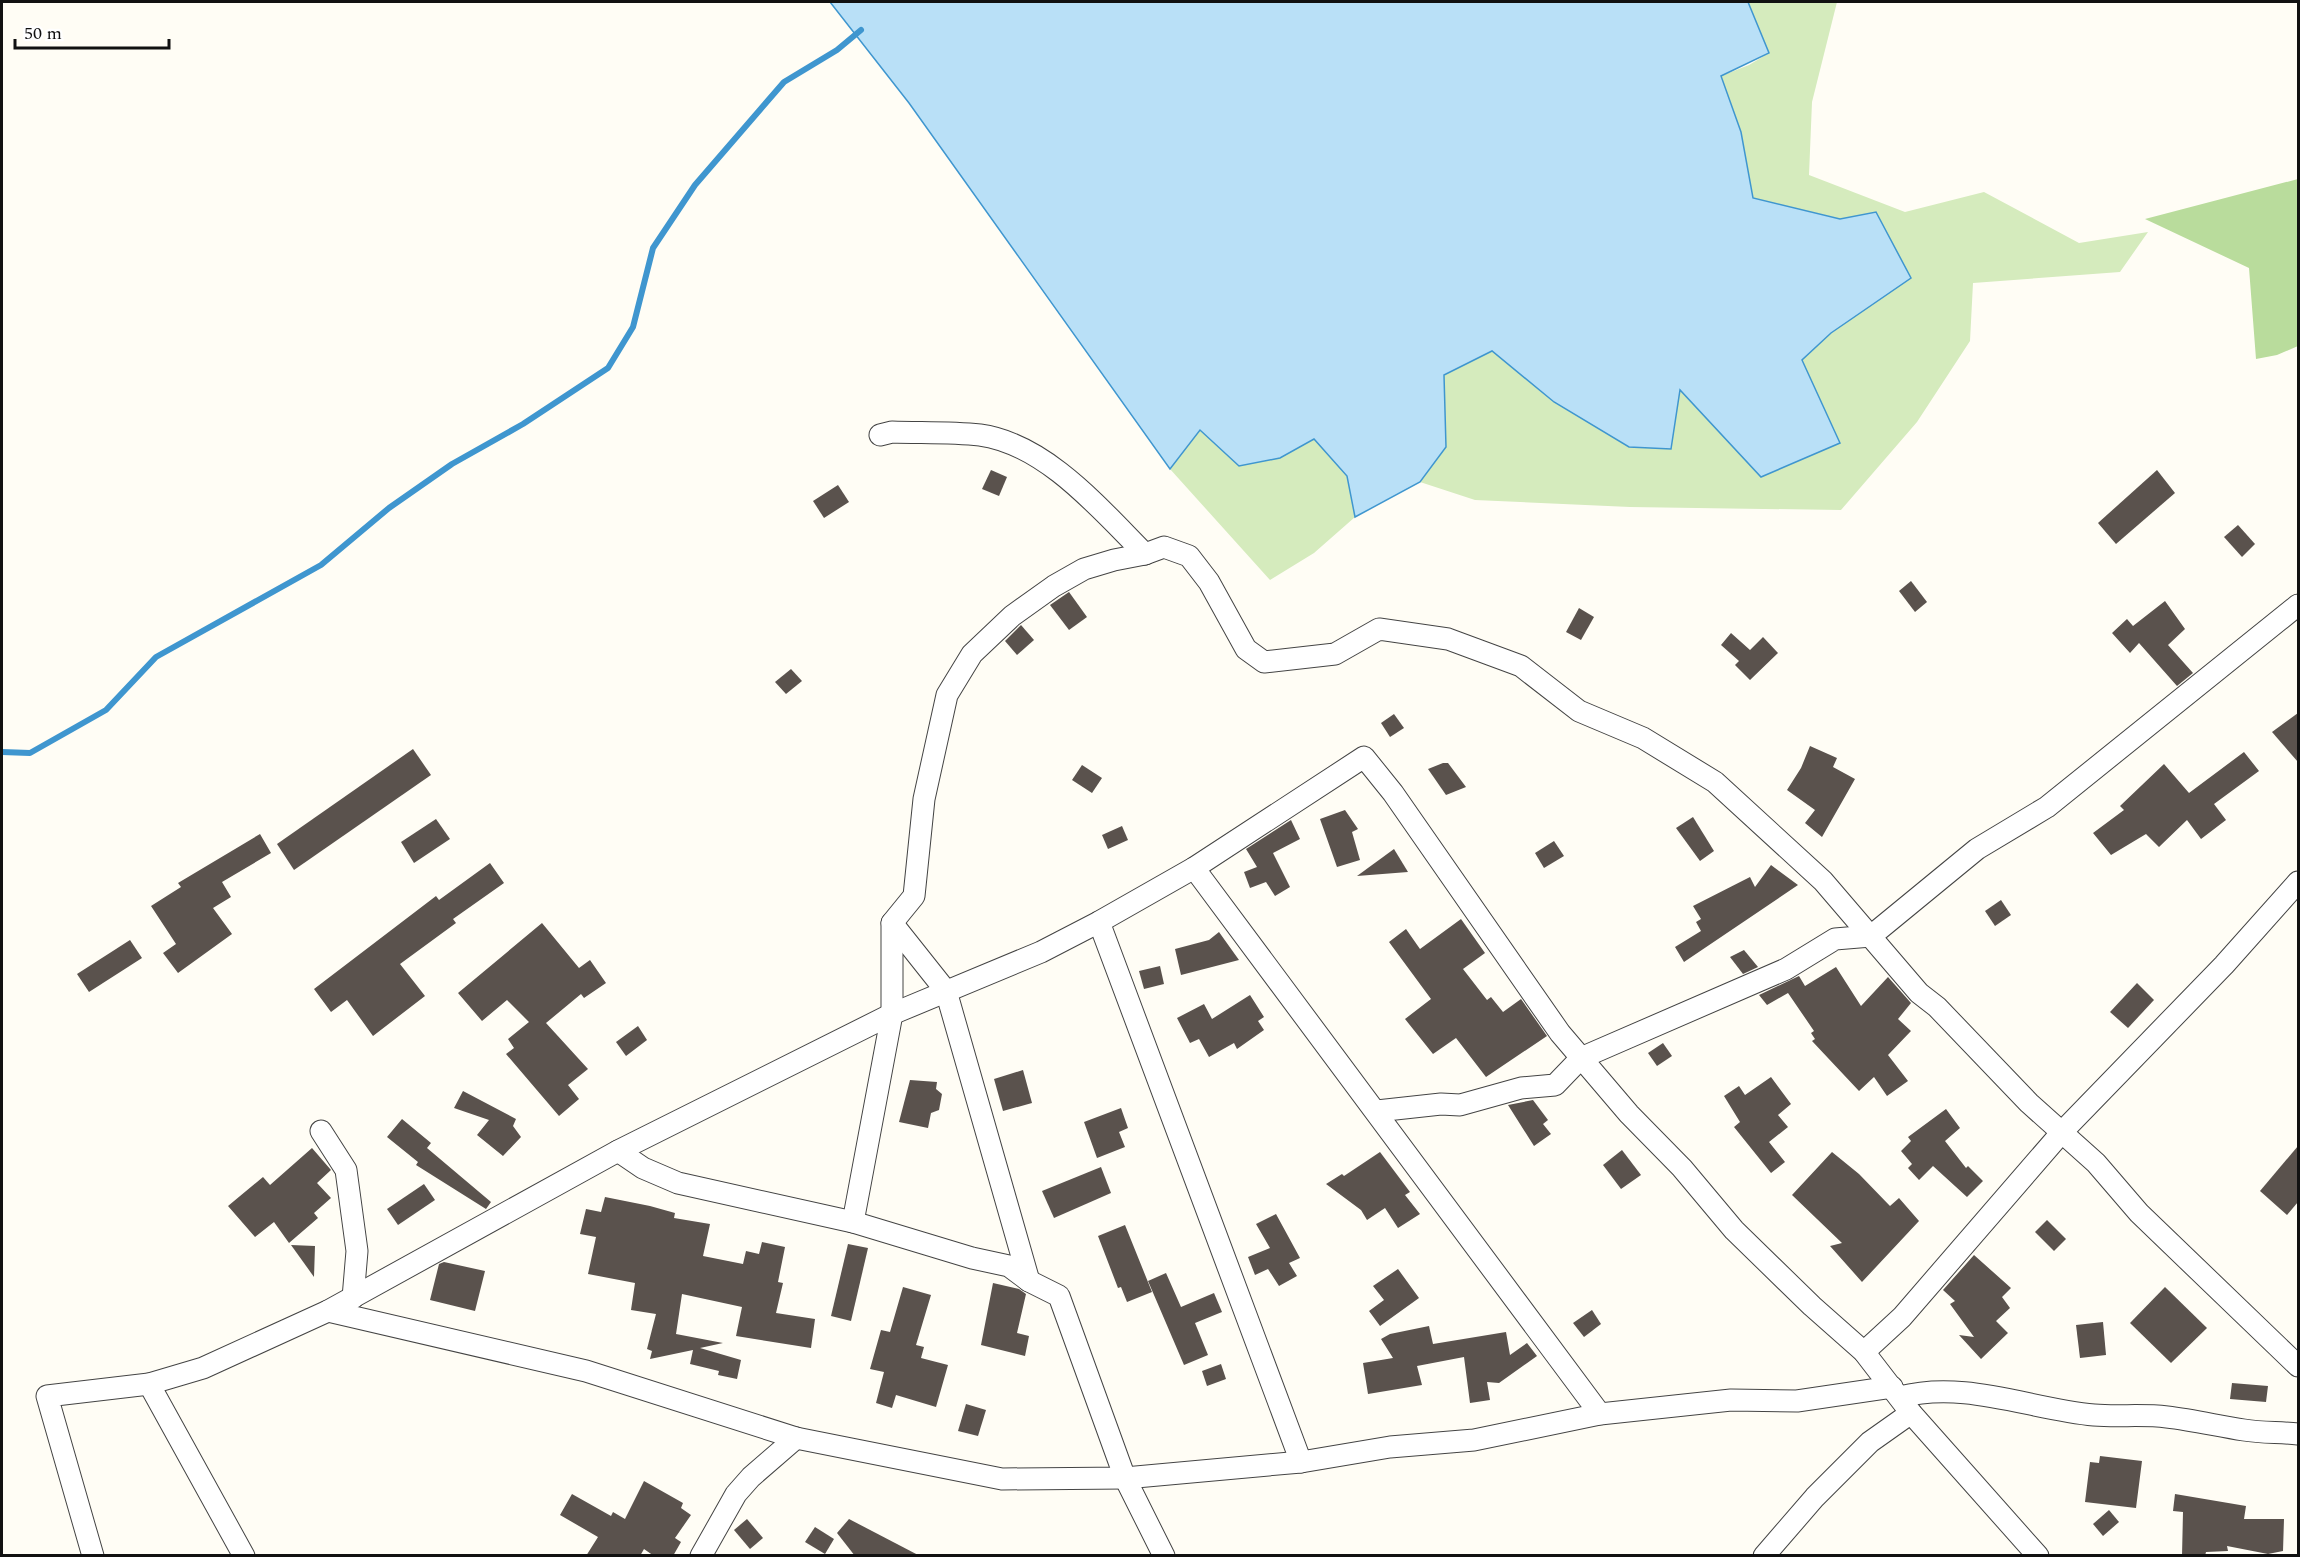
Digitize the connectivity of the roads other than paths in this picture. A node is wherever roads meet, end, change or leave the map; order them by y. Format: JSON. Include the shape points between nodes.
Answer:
{"nodes":[{"id":1,"x":880,"y":435,"type":"dead end"},
{"id":2,"x":1145,"y":554,"type":"junction"},
{"id":3,"x":2298,"y":605,"type":"edge"},
{"id":4,"x":1194,"y":868,"type":"junction"},
{"id":5,"x":2298,"y":882,"type":"edge"},
{"id":6,"x":892,"y":922,"type":"junction"},
{"id":7,"x":1099,"y":922,"type":"junction"},
{"id":8,"x":1871,"y":936,"type":"junction"},
{"id":9,"x":946,"y":991,"type":"junction"},
{"id":10,"x":892,"y":1014,"type":"junction"},
{"id":11,"x":1581,"y":1058,"type":"junction"},
{"id":12,"x":1377,"y":1111,"type":"junction"},
{"id":13,"x":321,"y":1131,"type":"dead end"},
{"id":14,"x":2062,"y":1132,"type":"junction"},
{"id":15,"x":618,"y":1151,"type":"junction"},
{"id":16,"x":853,"y":1222,"type":"junction"},
{"id":17,"x":1029,"y":1281,"type":"junction"},
{"id":18,"x":353,"y":1298,"type":"junction"},
{"id":19,"x":328,"y":1311,"type":"junction"},
{"id":20,"x":1864,"y":1352,"type":"junction"},
{"id":21,"x":2298,"y":1366,"type":"edge"},
{"id":22,"x":149,"y":1384,"type":"junction"},
{"id":23,"x":1901,"y":1399,"type":"junction"},
{"id":24,"x":1600,"y":1414,"type":"junction"},
{"id":25,"x":2298,"y":1434,"type":"edge"},
{"id":26,"x":796,"y":1438,"type":"junction"},
{"id":27,"x":1300,"y":1462,"type":"junction"},
{"id":28,"x":1125,"y":1478,"type":"junction"},
{"id":29,"x":93,"y":1556,"type":"edge"},
{"id":30,"x":244,"y":1556,"type":"edge"},
{"id":31,"x":700,"y":1556,"type":"edge"},
{"id":32,"x":1164,"y":1556,"type":"edge"},
{"id":33,"x":1764,"y":1556,"type":"edge"},
{"id":34,"x":2038,"y":1556,"type":"edge"}],
"edges":[{"from":1,"to":2,"type":"street","via":[[982,435],[1032,453],[1078,486]]},
{"from":2,"to":6,"type":"street","via":[[1084,569],[1054,586],[1012,616],[972,654],[947,695],[924,799],[914,896]]},
{"from":2,"to":8,"type":"street","via":[[1164,547],[1189,556],[1209,582],[1246,650],[1264,662],[1335,654],[1379,629],[1448,639],[1521,666],[1580,711],[1643,738],[1714,782],[1823,881]]},
{"from":3,"to":8,"type":"street","via":[[2047,807],[1977,849]]},
{"from":4,"to":7,"type":"street"},
{"from":4,"to":11,"type":"street","via":[[1364,757]]},
{"from":4,"to":12,"type":"street"},
{"from":5,"to":14,"type":"street"},
{"from":6,"to":9,"type":"street"},
{"from":6,"to":10,"type":"street"},
{"from":7,"to":9,"type":"street","via":[[1041,952]]},
{"from":7,"to":27,"type":"street"},
{"from":8,"to":11,"type":"street","via":[[1834,939],[1786,969]]},
{"from":8,"to":14,"type":"street","via":[[1919,993]]},
{"from":9,"to":10,"type":"street"},
{"from":9,"to":17,"type":"street"},
{"from":10,"to":15,"type":"street"},
{"from":10,"to":16,"type":"street"},
{"from":11,"to":12,"type":"street","via":[[1555,1084],[1521,1088],[1460,1105]]},
{"from":11,"to":20,"type":"street","via":[[1750,1246]]},
{"from":12,"to":24,"type":"street"},
{"from":13,"to":18,"type":"street","via":[[346,1170],[357,1251]]},
{"from":14,"to":20,"type":"street","via":[[1902,1317]]},
{"from":14,"to":21,"type":"street","via":[[2096,1163],[2139,1213]]},
{"from":15,"to":16,"type":"street","via":[[678,1183]]},
{"from":15,"to":18,"type":"street"},
{"from":16,"to":17,"type":"street","via":[[1009,1266]]},
{"from":17,"to":28,"type":"street","via":[[1059,1296]]},
{"from":18,"to":19,"type":"street"},
{"from":19,"to":22,"type":"street","via":[[203,1368]]},
{"from":19,"to":26,"type":"street","via":[[586,1371]]},
{"from":20,"to":23,"type":"street"},
{"from":22,"to":29,"type":"street","via":[[47,1396]]},
{"from":22,"to":30,"type":"street"},
{"from":23,"to":24,"type":"street","via":[[1731,1400]]},
{"from":23,"to":25,"type":"street","via":[[1920,1391],[1957,1391],[2095,1415],[2166,1416],[2246,1431]]},
{"from":23,"to":33,"type":"street","via":[[1870,1442]]},
{"from":23,"to":34,"type":"street"},
{"from":24,"to":27,"type":"street","via":[[1474,1440],[1390,1447]]},
{"from":26,"to":28,"type":"street","via":[[1002,1479]]},
{"from":26,"to":31,"type":"street","via":[[736,1494]]},
{"from":27,"to":28,"type":"street"},
{"from":28,"to":32,"type":"street"}]}
